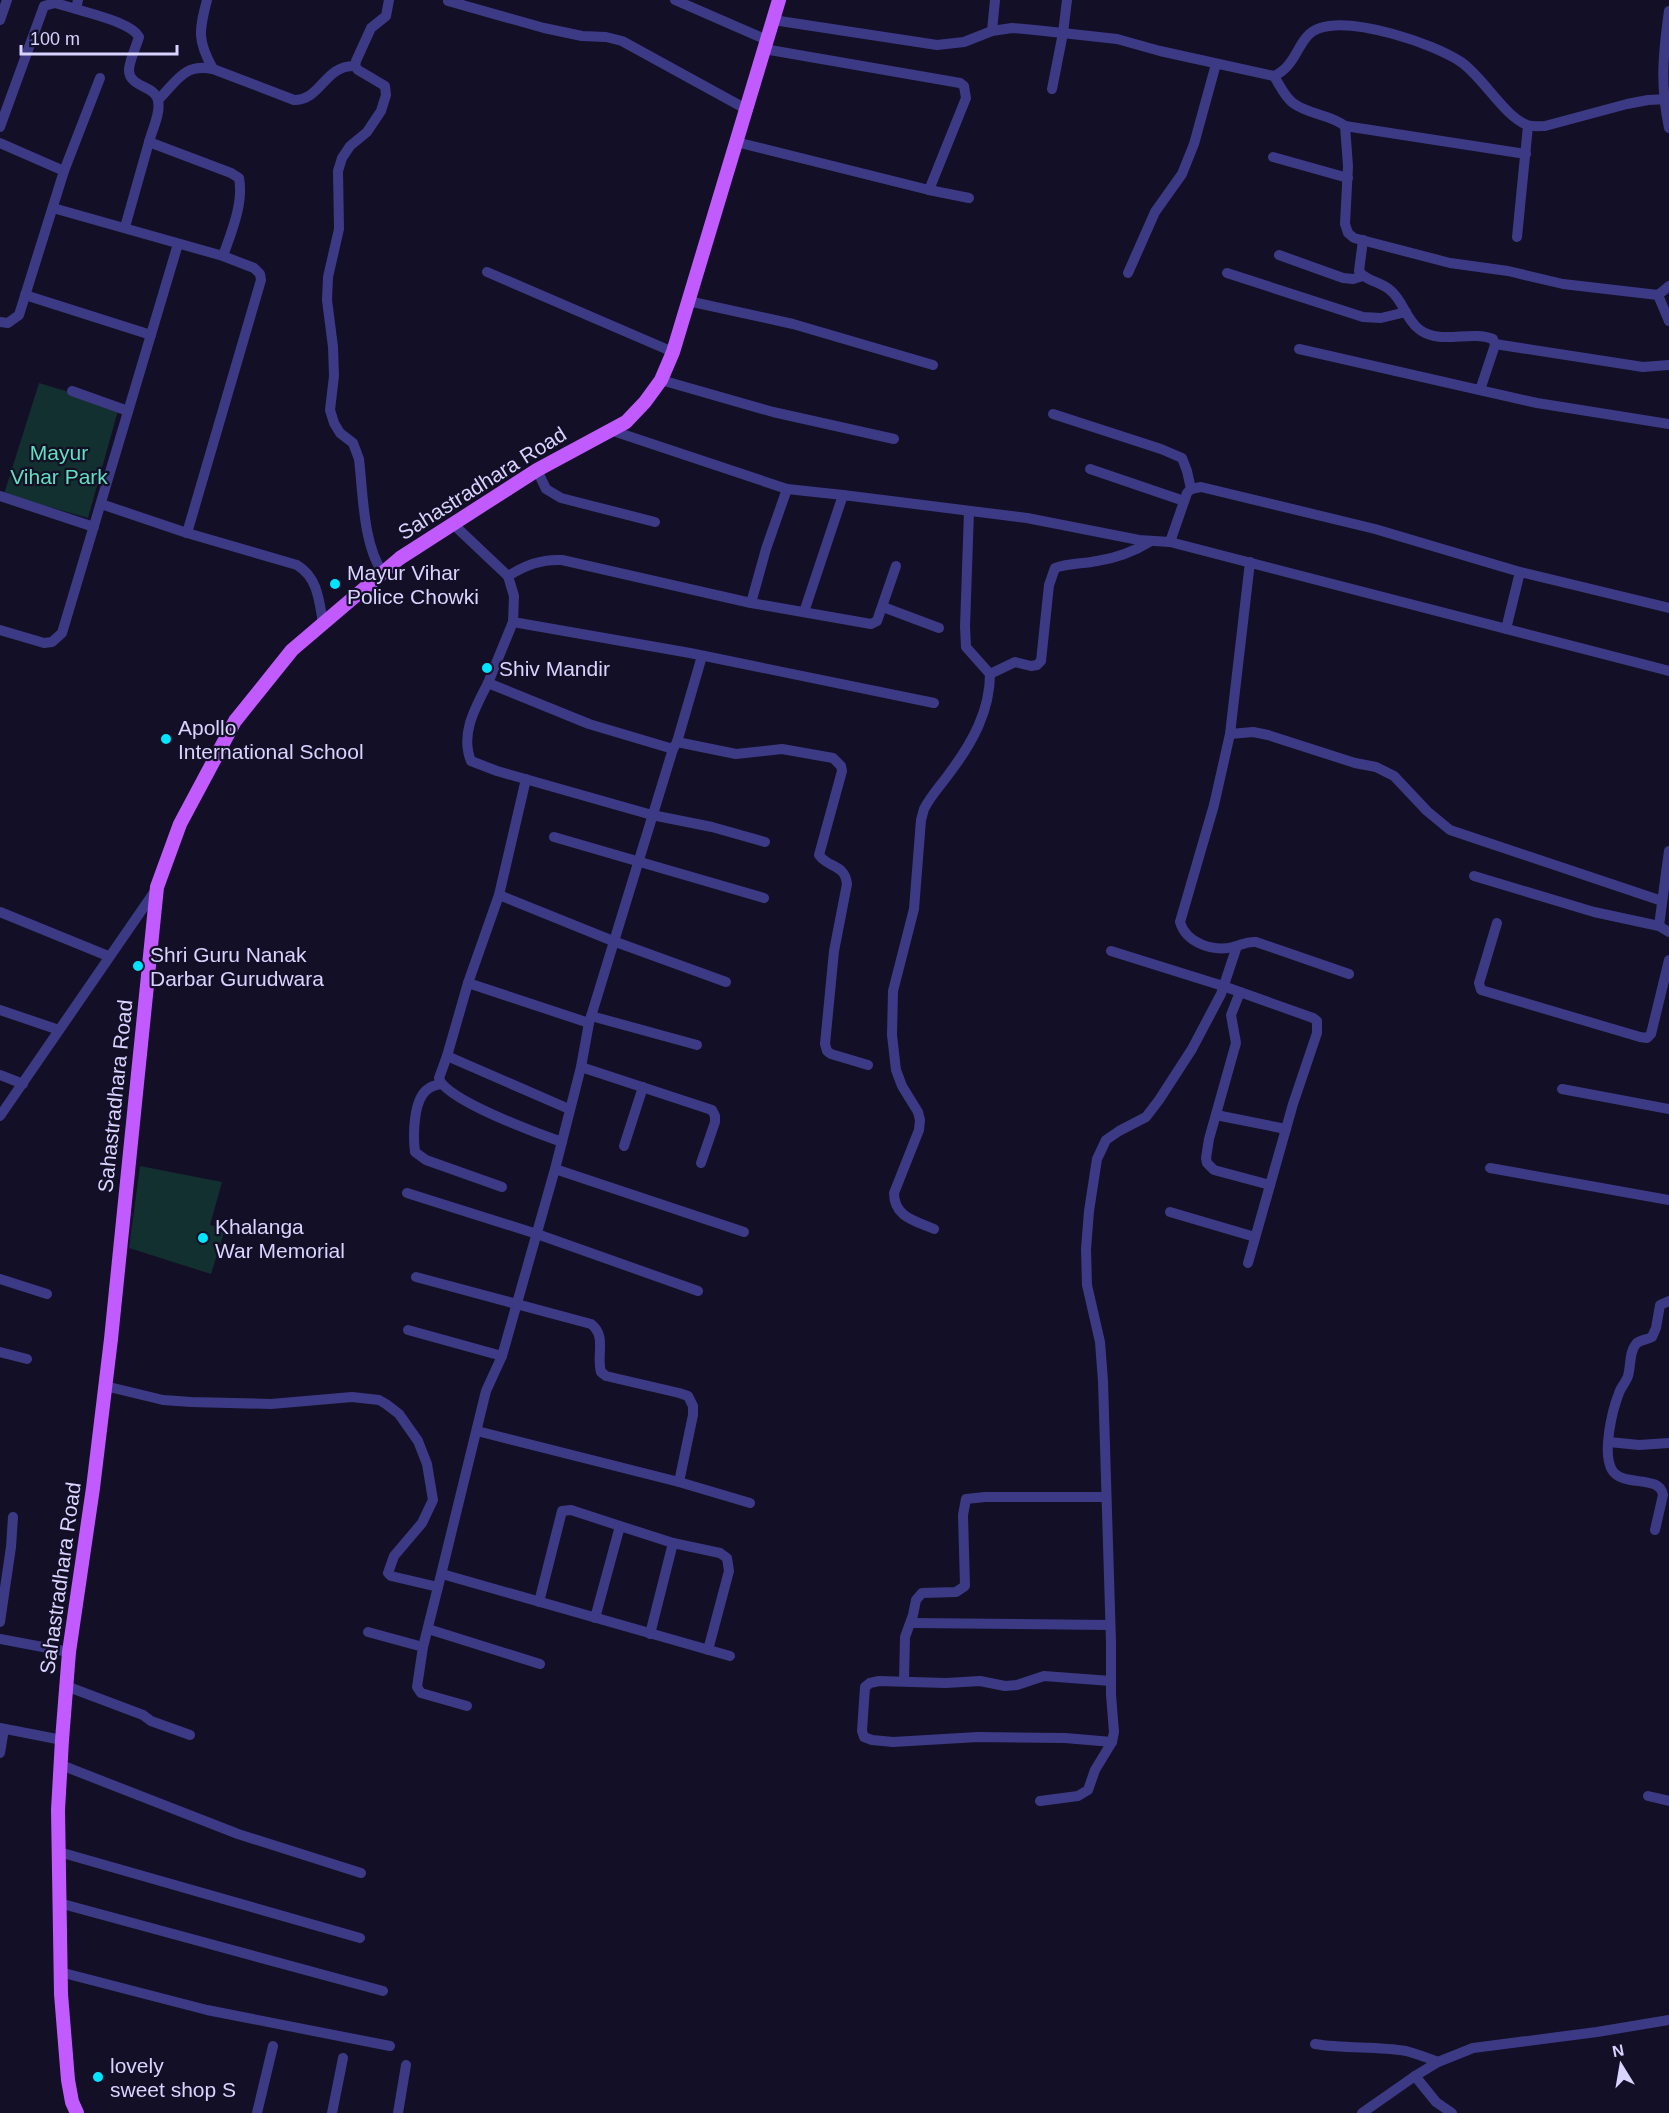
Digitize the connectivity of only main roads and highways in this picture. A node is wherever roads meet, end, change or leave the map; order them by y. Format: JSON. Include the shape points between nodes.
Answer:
{"nodes":[{"id":1,"x":779,"y":0,"type":"edge"},
{"id":2,"x":77,"y":2113,"type":"edge"}],
"edges":[{"from":1,"to":2,"type":"main road","name":"Sahastradhara Road","via":[[673,352],[661,380],[626,422],[537,470],[400,558],[292,650],[236,721],[180,824],[157,887],[105,1386],[69,1652],[62,1740],[58,1810],[60,1972],[68,2080]]}]}
